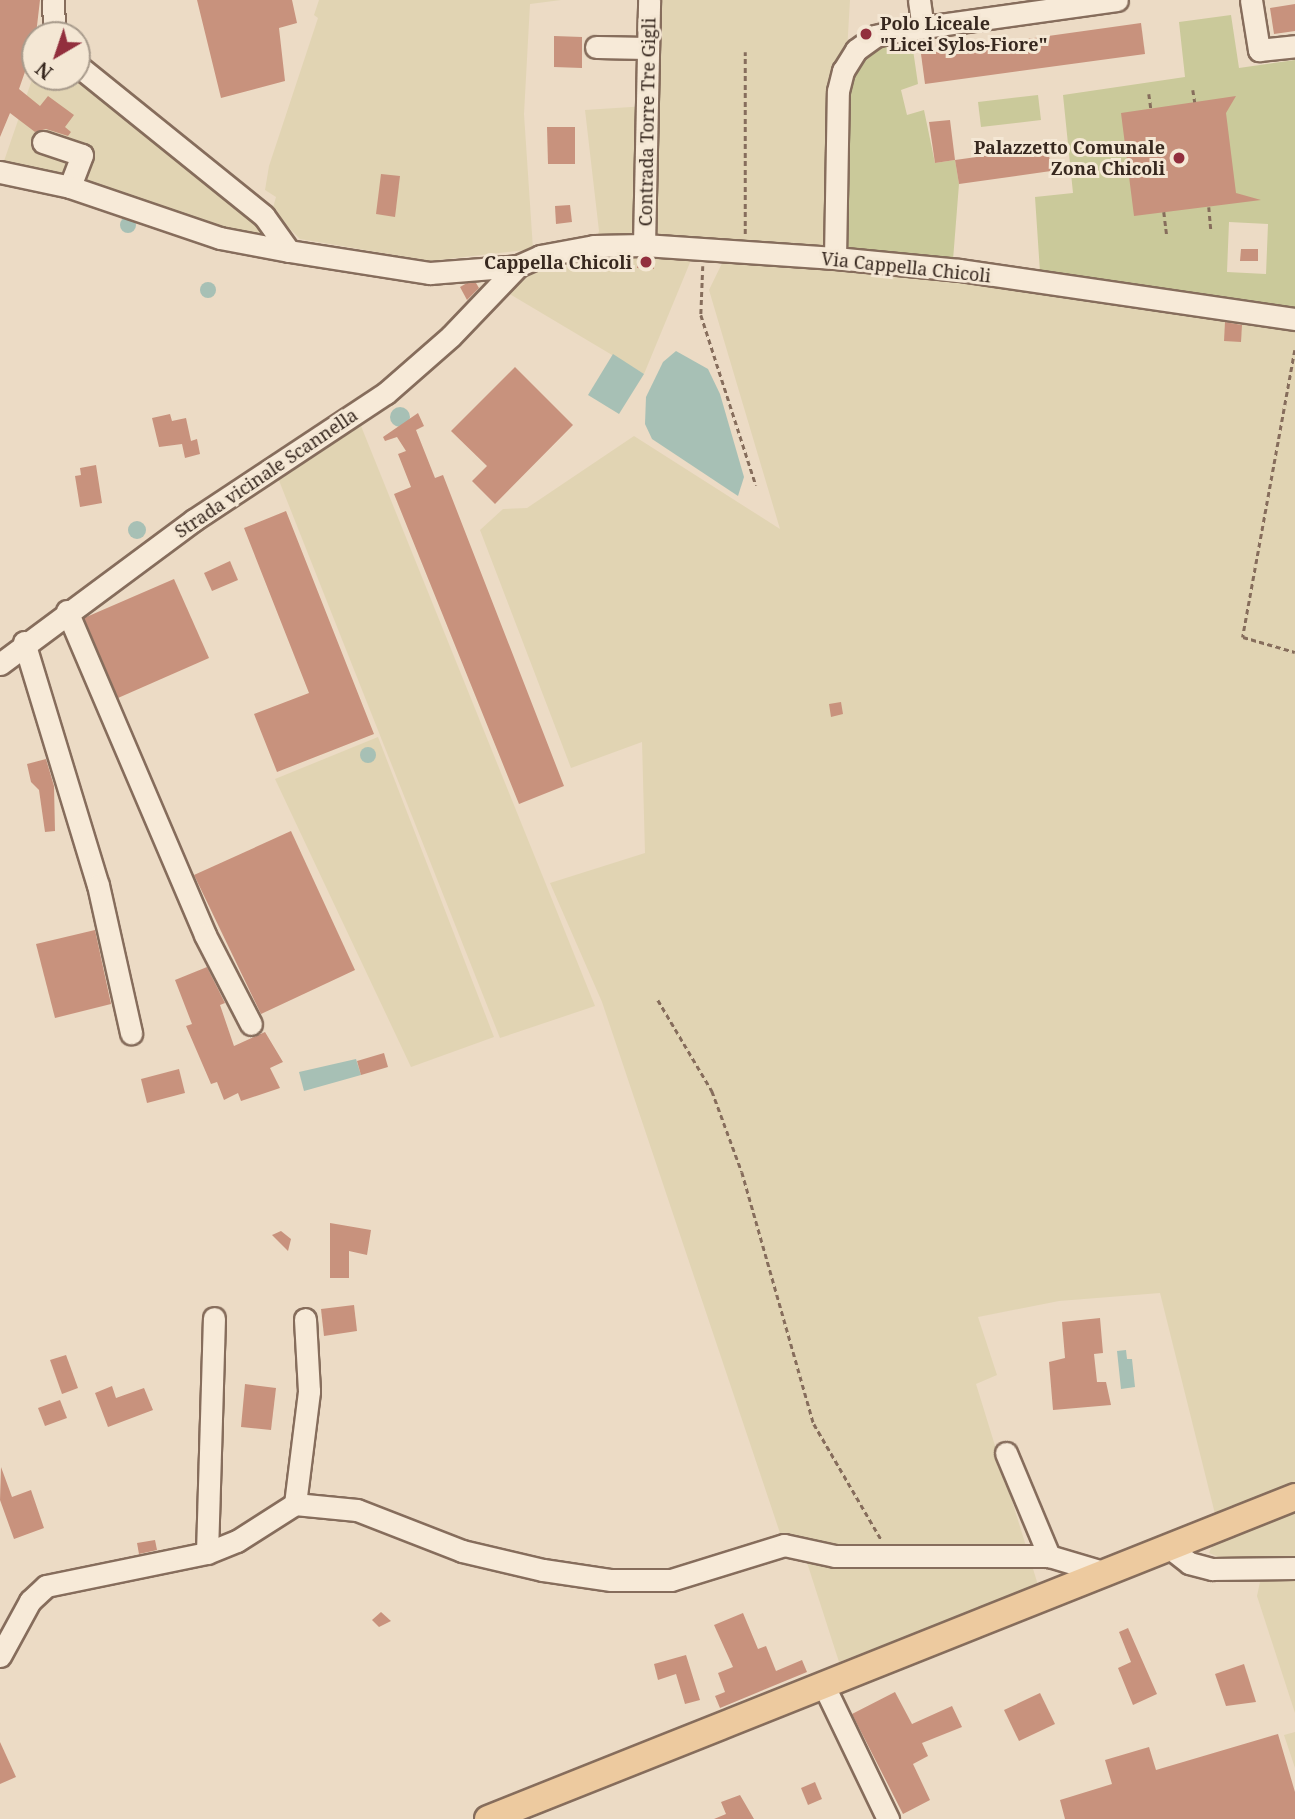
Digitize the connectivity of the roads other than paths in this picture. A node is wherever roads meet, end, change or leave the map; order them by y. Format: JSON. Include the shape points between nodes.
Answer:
{"nodes":[{"id":1,"x":53,"y":0,"type":"edge"},
{"id":2,"x":649,"y":0,"type":"edge"},
{"id":3,"x":919,"y":0,"type":"edge"},
{"id":4,"x":1117,"y":0,"type":"edge"},
{"id":5,"x":1251,"y":0,"type":"edge"},
{"id":6,"x":54,"y":21,"type":"edge"},
{"id":7,"x":923,"y":27,"type":"junction"},
{"id":8,"x":1295,"y":46,"type":"edge"},
{"id":9,"x":596,"y":47,"type":"dead end"},
{"id":10,"x":648,"y":48,"type":"junction"},
{"id":11,"x":91,"y":76,"type":"edge"},
{"id":12,"x":43,"y":142,"type":"dead end"},
{"id":13,"x":0,"y":172,"type":"edge"},
{"id":14,"x":70,"y":187,"type":"junction"},
{"id":15,"x":645,"y":244,"type":"junction"},
{"id":16,"x":289,"y":251,"type":"junction"},
{"id":17,"x":835,"y":258,"type":"junction"},
{"id":18,"x":518,"y":267,"type":"junction"},
{"id":19,"x":1295,"y":320,"type":"edge"},
{"id":20,"x":67,"y":611,"type":"junction"},
{"id":21,"x":24,"y":642,"type":"junction"},
{"id":22,"x":0,"y":664,"type":"edge"},
{"id":23,"x":251,"y":1024,"type":"dead end"},
{"id":24,"x":131,"y":1033,"type":"dead end"},
{"id":25,"x":214,"y":1318,"type":"dead end"},
{"id":26,"x":305,"y":1319,"type":"dead end"},
{"id":27,"x":1006,"y":1453,"type":"dead end"},
{"id":28,"x":1295,"y":1497,"type":"edge"},
{"id":29,"x":295,"y":1504,"type":"junction"},
{"id":30,"x":1195,"y":1538,"type":"junction"},
{"id":31,"x":1170,"y":1548,"type":"junction"},
{"id":32,"x":207,"y":1553,"type":"junction"},
{"id":33,"x":1049,"y":1556,"type":"junction"},
{"id":34,"x":1295,"y":1568,"type":"edge"},
{"id":35,"x":1221,"y":1571,"type":"junction"},
{"id":36,"x":1106,"y":1573,"type":"junction"},
{"id":37,"x":0,"y":1656,"type":"edge"},
{"id":38,"x":824,"y":1686,"type":"junction"},
{"id":39,"x":488,"y":1819,"type":"edge"},
{"id":40,"x":888,"y":1819,"type":"edge"}],
"edges":[{"from":1,"to":6,"type":"street"},
{"from":2,"to":10,"type":"street","name":"Contrada Torre Tre Gigli"},
{"from":3,"to":7,"type":"street"},
{"from":4,"to":7,"type":"street"},
{"from":5,"to":8,"type":"street","via":[[1259,51]]},
{"from":7,"to":17,"type":"street","via":[[875,36],[856,50],[843,71],[838,91]]},
{"from":9,"to":10,"type":"street"},
{"from":10,"to":15,"type":"street","name":"Contrada Torre Tre Gigli"},
{"from":11,"to":16,"type":"street","via":[[264,216]]},
{"from":12,"to":14,"type":"street","via":[[82,155]]},
{"from":13,"to":14,"type":"street"},
{"from":14,"to":16,"type":"street","via":[[220,238]]},
{"from":15,"to":17,"type":"street","name":"Via Cappella Chicoli"},
{"from":15,"to":18,"type":"street","name":"Via Cappella Chicoli","via":[[594,246],[540,256]]},
{"from":16,"to":18,"type":"street","via":[[430,273]]},
{"from":17,"to":19,"type":"street","name":"Via Cappella Chicoli","via":[[959,270]]},
{"from":18,"to":20,"type":"street","name":"Strada vicinale Scannella","via":[[452,336],[386,393]]},
{"from":20,"to":21,"type":"street","name":"Strada vicinale Scannella"},
{"from":20,"to":23,"type":"street","via":[[205,935]]},
{"from":21,"to":22,"type":"street","name":"Strada vicinale Scannella"},
{"from":21,"to":24,"type":"street","via":[[97,885]]},
{"from":25,"to":32,"type":"street"},
{"from":26,"to":29,"type":"street","via":[[309,1391]]},
{"from":27,"to":33,"type":"street"},
{"from":28,"to":30,"type":"main road"},
{"from":29,"to":32,"type":"street","via":[[237,1541]]},
{"from":29,"to":33,"type":"street","via":[[357,1510],[462,1551],[611,1580],[671,1580],[784,1545],[835,1556]]},
{"from":30,"to":31,"type":"main road"},
{"from":30,"to":35,"type":"street"},
{"from":31,"to":35,"type":"street","via":[[1189,1563]]},
{"from":31,"to":36,"type":"main road"},
{"from":32,"to":37,"type":"street","via":[[46,1586],[30,1601]]},
{"from":33,"to":36,"type":"street"},
{"from":34,"to":35,"type":"street"},
{"from":36,"to":38,"type":"main road"},
{"from":38,"to":39,"type":"main road"},
{"from":38,"to":40,"type":"street"}]}
